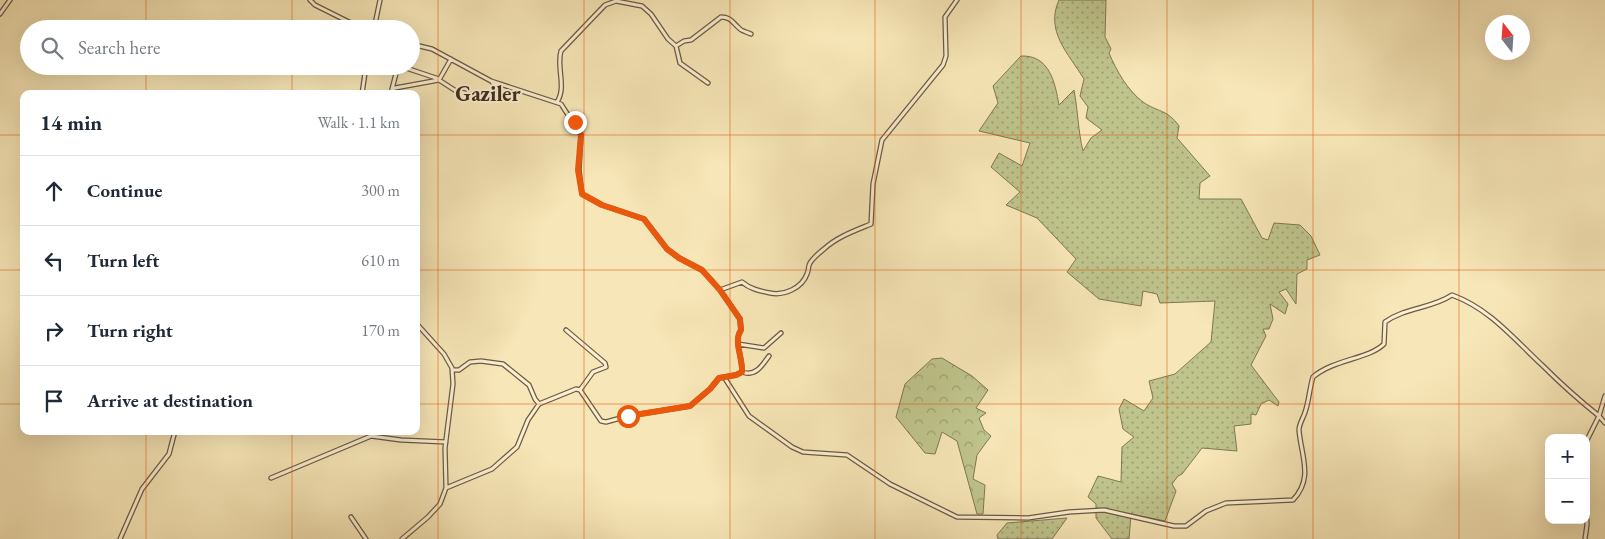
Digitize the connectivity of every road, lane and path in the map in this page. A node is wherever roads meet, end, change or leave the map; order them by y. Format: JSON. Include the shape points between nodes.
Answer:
{"nodes":[{"id":1,"x":10,"y":0,"type":"edge"},
{"id":2,"x":310,"y":0,"type":"edge"},
{"id":3,"x":380,"y":0,"type":"edge"},
{"id":4,"x":957,"y":0,"type":"edge"},
{"id":5,"x":0,"y":14,"type":"edge"},
{"id":6,"x":345,"y":20,"type":"edge"},
{"id":7,"x":376,"y":20,"type":"edge"},
{"id":8,"x":751,"y":34,"type":"dead end"},
{"id":9,"x":676,"y":46,"type":"junction"},
{"id":10,"x":420,"y":47,"type":"edge"},
{"id":11,"x":451,"y":59,"type":"junction"},
{"id":12,"x":420,"y":73,"type":"edge"},
{"id":13,"x":365,"y":75,"type":"edge"},
{"id":14,"x":396,"y":75,"type":"edge"},
{"id":15,"x":439,"y":80,"type":"junction"},
{"id":16,"x":491,"y":80,"type":"junction"},
{"id":17,"x":708,"y":83,"type":"dead end"},
{"id":18,"x":363,"y":90,"type":"edge"},
{"id":19,"x":392,"y":90,"type":"edge"},
{"id":20,"x":399,"y":90,"type":"edge"},
{"id":21,"x":557,"y":102,"type":"junction"},
{"id":22,"x":720,"y":290,"type":"junction"},
{"id":23,"x":420,"y":327,"type":"edge"},
{"id":24,"x":566,"y":330,"type":"dead end"},
{"id":25,"x":781,"y":333,"type":"dead end"},
{"id":26,"x":738,"y":344,"type":"junction"},
{"id":27,"x":769,"y":356,"type":"dead end"},
{"id":28,"x":452,"y":370,"type":"junction"},
{"id":29,"x":742,"y":372,"type":"junction"},
{"id":30,"x":724,"y":377,"type":"junction"},
{"id":31,"x":580,"y":390,"type":"junction"},
{"id":32,"x":1605,"y":396,"type":"edge"},
{"id":33,"x":539,"y":404,"type":"junction"},
{"id":34,"x":1599,"y":416,"type":"junction"},
{"id":35,"x":1605,"y":423,"type":"edge"},
{"id":36,"x":1590,"y":434,"type":"edge"},
{"id":37,"x":174,"y":435,"type":"edge"},
{"id":38,"x":371,"y":436,"type":"joint"},
{"id":39,"x":446,"y":442,"type":"junction"},
{"id":40,"x":271,"y":478,"type":"dead end"},
{"id":41,"x":446,"y":488,"type":"junction"},
{"id":42,"x":351,"y":517,"type":"dead end"},
{"id":43,"x":1587,"y":524,"type":"edge"},
{"id":44,"x":120,"y":539,"type":"edge"},
{"id":45,"x":366,"y":539,"type":"edge"},
{"id":46,"x":402,"y":539,"type":"edge"},
{"id":47,"x":1585,"y":539,"type":"edge"}],
"edges":[{"from":1,"to":5,"type":"street"},
{"from":2,"to":6,"type":"street"},
{"from":3,"to":7,"type":"street"},
{"from":4,"to":22,"type":"street","via":[[945,17],[946,56],[943,65],[882,140],[873,184],[871,224],[838,238],[824,249],[810,263],[807,276],[800,285],[788,292],[779,295],[765,293],[742,282]]},
{"from":8,"to":9,"type":"street","via":[[721,17],[691,40],[684,40]]},
{"from":9,"to":17,"type":"street","via":[[680,62]]},
{"from":9,"to":21,"type":"street","via":[[642,6],[616,2],[604,5],[561,51],[558,61],[561,88]]},
{"from":10,"to":11,"type":"street"},
{"from":11,"to":15,"type":"street"},
{"from":11,"to":16,"type":"street"},
{"from":12,"to":15,"type":"street"},
{"from":13,"to":18,"type":"street"},
{"from":14,"to":19,"type":"street"},
{"from":15,"to":16,"type":"street","via":[[456,91],[486,99],[498,94],[499,88]]},
{"from":15,"to":20,"type":"street"},
{"from":16,"to":21,"type":"street"},
{"from":21,"to":22,"type":"street","via":[[575,122],[581,135],[578,170],[582,194],[602,205],[644,219],[667,249],[702,270]]},
{"from":22,"to":26,"type":"street","via":[[740,319]]},
{"from":23,"to":28,"type":"street","via":[[444,354]]},
{"from":24,"to":31,"type":"street","via":[[606,367],[593,372]]},
{"from":25,"to":26,"type":"street","via":[[764,348]]},
{"from":26,"to":29,"type":"street"},
{"from":27,"to":29,"type":"street","via":[[760,369],[752,373]]},
{"from":28,"to":33,"type":"street","via":[[481,360],[498,362],[526,381]]},
{"from":28,"to":39,"type":"street"},
{"from":29,"to":30,"type":"street"},
{"from":30,"to":31,"type":"street","via":[[690,406],[606,422],[601,421]]},
{"from":30,"to":34,"type":"street","via":[[749,416],[792,447],[803,452],[847,455],[890,484],[957,517],[1028,518],[1104,510],[1186,526],[1206,511],[1226,503],[1293,500],[1305,480],[1305,459],[1298,428],[1308,405],[1313,377],[1333,364],[1378,350],[1384,344],[1385,322],[1394,316],[1440,303],[1452,294],[1471,302],[1505,328],[1562,385]]},
{"from":31,"to":33,"type":"street"},
{"from":32,"to":34,"type":"street"},
{"from":33,"to":41,"type":"street","via":[[517,446],[492,469]]},
{"from":34,"to":35,"type":"street"},
{"from":34,"to":36,"type":"street"},
{"from":37,"to":44,"type":"street","via":[[168,454],[142,489]]},
{"from":38,"to":39,"type":"street"},
{"from":38,"to":40,"type":"street"},
{"from":39,"to":41,"type":"street"},
{"from":41,"to":46,"type":"street","via":[[440,504]]},
{"from":42,"to":45,"type":"street"},
{"from":43,"to":47,"type":"street"}]}
